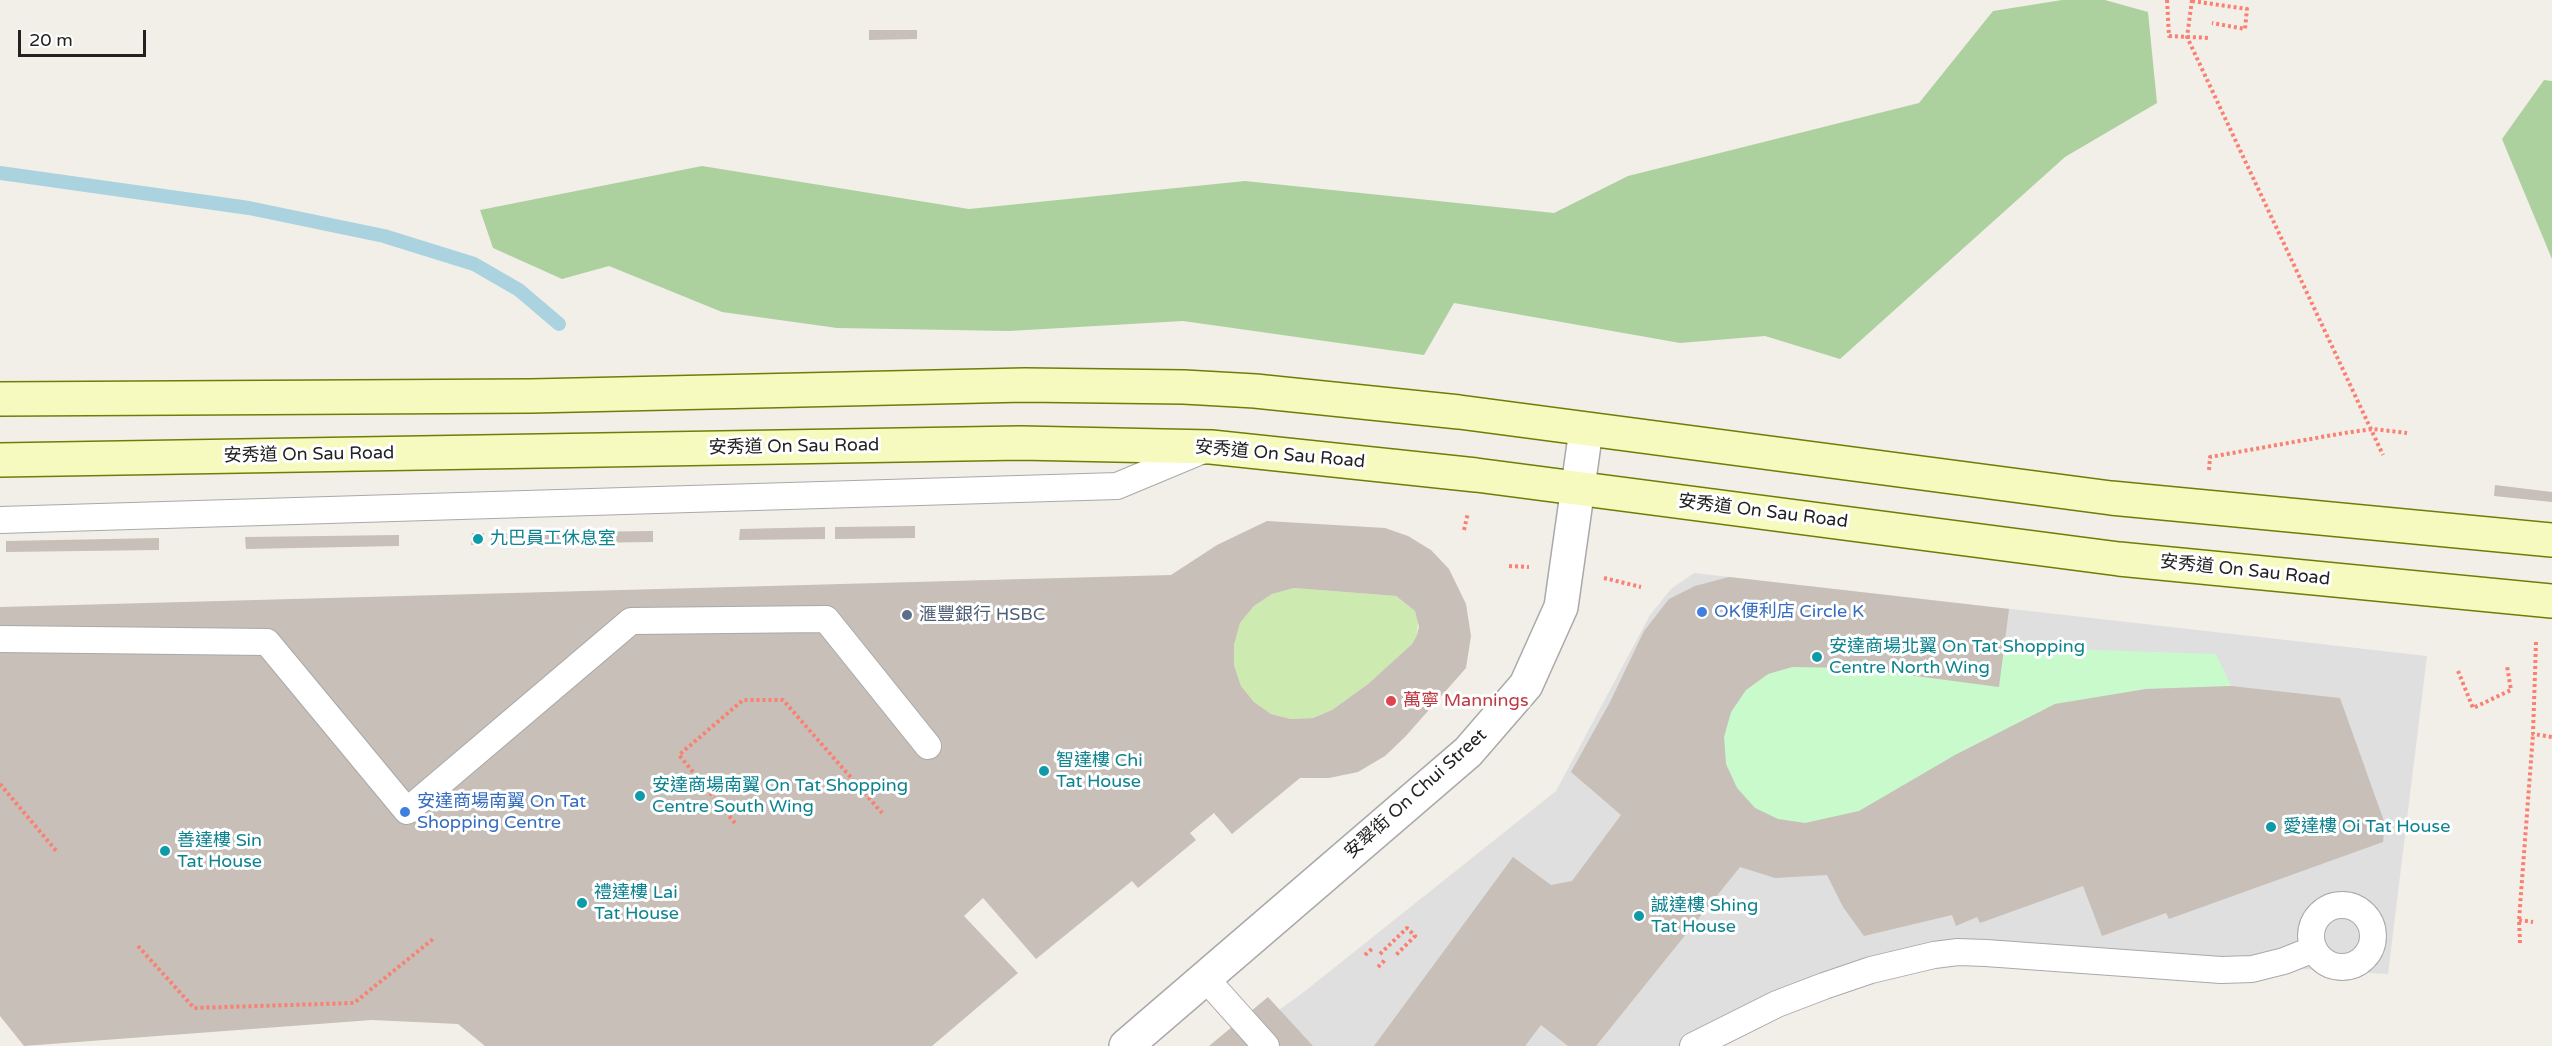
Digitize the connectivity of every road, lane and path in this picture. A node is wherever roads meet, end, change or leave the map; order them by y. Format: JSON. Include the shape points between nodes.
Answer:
{"nodes":[{"id":1,"x":2167,"y":0,"type":"edge"},
{"id":2,"x":2192,"y":1,"type":"edge"},
{"id":3,"x":2212,"y":23,"type":"dead end"},
{"id":4,"x":2187,"y":37,"type":"junction"},
{"id":5,"x":2210,"y":38,"type":"dead end"},
{"id":6,"x":0,"y":399,"type":"edge"},
{"id":7,"x":1586,"y":429,"type":"junction"},
{"id":8,"x":2373,"y":429,"type":"junction"},
{"id":9,"x":2407,"y":433,"type":"dead end"},
{"id":10,"x":1211,"y":447,"type":"junction"},
{"id":11,"x":2383,"y":455,"type":"dead end"},
{"id":12,"x":2210,"y":457,"type":"dead end"},
{"id":13,"x":0,"y":460,"type":"edge"},
{"id":14,"x":1578,"y":488,"type":"junction"},
{"id":15,"x":0,"y":520,"type":"edge"},
{"id":16,"x":2552,"y":540,"type":"edge"},
{"id":17,"x":2552,"y":601,"type":"edge"},
{"id":18,"x":0,"y":639,"type":"edge"},
{"id":19,"x":2536,"y":642,"type":"dead end"},
{"id":20,"x":2507,"y":666,"type":"dead end"},
{"id":21,"x":2458,"y":670,"type":"dead end"},
{"id":22,"x":2534,"y":734,"type":"junction"},
{"id":23,"x":2552,"y":737,"type":"edge"},
{"id":24,"x":928,"y":746,"type":"dead end"},
{"id":25,"x":0,"y":784,"type":"edge"},
{"id":26,"x":882,"y":813,"type":"dead end"},
{"id":27,"x":735,"y":823,"type":"dead end"},
{"id":28,"x":58,"y":854,"type":"dead end"},
{"id":29,"x":2519,"y":920,"type":"junction"},
{"id":30,"x":2533,"y":922,"type":"dead end"},
{"id":31,"x":433,"y":939,"type":"dead end"},
{"id":32,"x":2520,"y":944,"type":"dead end"},
{"id":33,"x":138,"y":946,"type":"dead end"},
{"id":34,"x":1374,"y":947,"type":"dead end"},
{"id":35,"x":2314,"y":949,"type":"dead end"},
{"id":36,"x":1380,"y":954,"type":"dead end"},
{"id":37,"x":1365,"y":955,"type":"dead end"},
{"id":38,"x":1396,"y":955,"type":"dead end"},
{"id":39,"x":1386,"y":959,"type":"dead end"},
{"id":40,"x":1378,"y":967,"type":"dead end"},
{"id":41,"x":1206,"y":979,"type":"junction"},
{"id":42,"x":1126,"y":1046,"type":"edge"},
{"id":43,"x":1266,"y":1046,"type":"edge"},
{"id":44,"x":1693,"y":1046,"type":"edge"}],
"edges":[{"from":1,"to":4,"type":"path","via":[[2169,36]]},
{"from":2,"to":3,"type":"path","via":[[2247,9],[2245,29]]},
{"from":2,"to":4,"type":"path"},
{"from":4,"to":5,"type":"path"},
{"from":4,"to":8,"type":"path"},
{"from":6,"to":7,"type":"main road","via":[[531,396],[1026,384],[1255,391]]},
{"from":7,"to":14,"type":"street","name":"安翠街 On Chui Street"},
{"from":7,"to":16,"type":"main road","via":[[2111,498]]},
{"from":8,"to":9,"type":"path"},
{"from":8,"to":11,"type":"path"},
{"from":8,"to":12,"type":"path"},
{"from":10,"to":13,"type":"main road","name":"安秀道 On Sau Road","via":[[1021,443]]},
{"from":10,"to":14,"type":"main road","name":"安秀道 On Sau Road"},
{"from":10,"to":15,"type":"lane","via":[[1117,486]]},
{"from":14,"to":17,"type":"main road","name":"安秀道 On Sau Road","via":[[2119,559]]},
{"from":14,"to":41,"type":"street","name":"安翠街 On Chui Street","via":[[1561,607],[1526,685],[1468,752]]},
{"from":18,"to":24,"type":"lane","via":[[267,642],[407,811],[631,621],[826,619]]},
{"from":19,"to":22,"type":"path"},
{"from":20,"to":21,"type":"path","via":[[2511,690],[2473,708]]},
{"from":22,"to":23,"type":"path"},
{"from":22,"to":29,"type":"path"},
{"from":25,"to":28,"type":"path"},
{"from":26,"to":27,"type":"path","via":[[783,700],[742,700],[679,755]]},
{"from":29,"to":30,"type":"path"},
{"from":29,"to":32,"type":"path"},
{"from":31,"to":33,"type":"path","via":[[354,1003],[194,1008]]},
{"from":34,"to":37,"type":"path"},
{"from":35,"to":44,"type":"lane","via":[[2252,969],[2221,970],[1958,951],[1871,970],[1824,986],[1776,1004]]},
{"from":36,"to":38,"type":"path","via":[[1407,928],[1415,936]]},
{"from":39,"to":40,"type":"path"},
{"from":41,"to":42,"type":"street","name":"安翠街 On Chui Street"},
{"from":41,"to":43,"type":"lane"}]}
